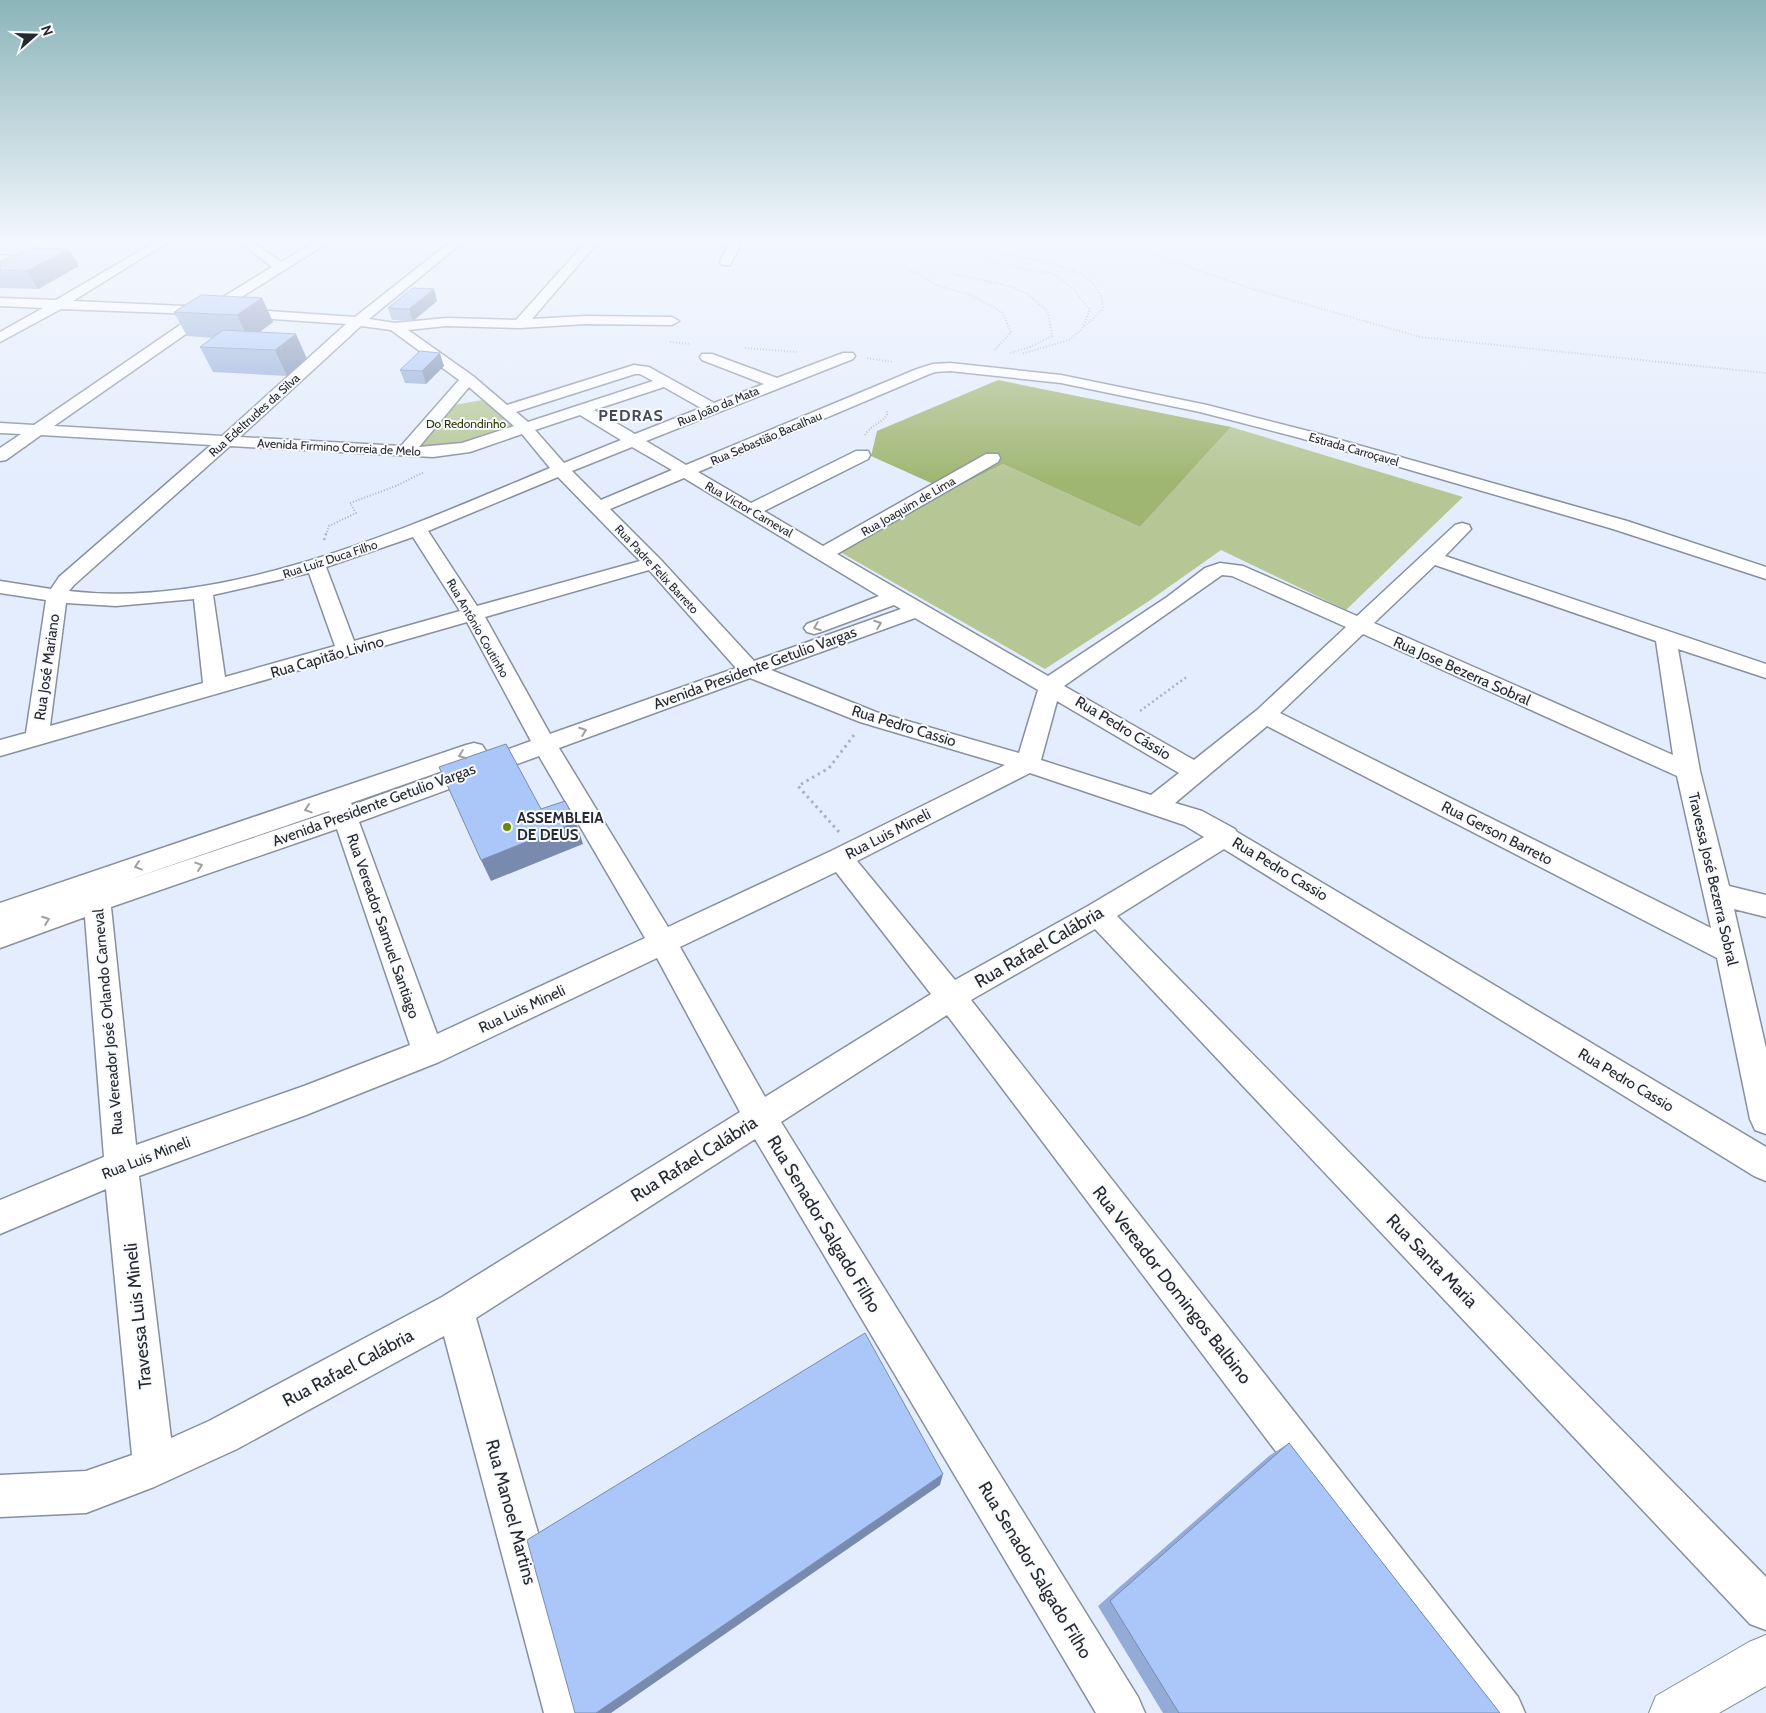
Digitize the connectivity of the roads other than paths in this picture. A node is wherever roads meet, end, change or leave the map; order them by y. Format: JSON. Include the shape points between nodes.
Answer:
{"nodes":[{"id":1,"x":28,"y":322,"type":"edge"},
{"id":2,"x":194,"y":322,"type":"edge"},
{"id":3,"x":357,"y":322,"type":"edge"},
{"id":4,"x":364,"y":322,"type":"edge"},
{"id":5,"x":553,"y":322,"type":"edge"},
{"id":6,"x":520,"y":324,"type":"joint"},
{"id":7,"x":395,"y":327,"type":"junction"},
{"id":8,"x":0,"y":338,"type":"edge"},
{"id":9,"x":848,"y":356,"type":"dead end"},
{"id":10,"x":707,"y":357,"type":"dead end"},
{"id":11,"x":933,"y":368,"type":"joint"},
{"id":12,"x":468,"y":379,"type":"junction"},
{"id":13,"x":665,"y":382,"type":"junction"},
{"id":14,"x":776,"y":383,"type":"junction"},
{"id":15,"x":712,"y":408,"type":"junction"},
{"id":16,"x":581,"y":409,"type":"junction"},
{"id":17,"x":506,"y":410,"type":"junction"},
{"id":18,"x":0,"y":428,"type":"edge"},
{"id":19,"x":525,"y":428,"type":"junction"},
{"id":20,"x":38,"y":430,"type":"junction"},
{"id":21,"x":227,"y":440,"type":"junction"},
{"id":22,"x":632,"y":441,"type":"junction"},
{"id":23,"x":406,"y":451,"type":"junction"},
{"id":24,"x":862,"y":455,"type":"road end"},
{"id":25,"x":0,"y":456,"type":"edge"},
{"id":26,"x":992,"y":458,"type":"dead end"},
{"id":27,"x":561,"y":470,"type":"junction"},
{"id":28,"x":685,"y":472,"type":"junction"},
{"id":29,"x":599,"y":507,"type":"junction"},
{"id":30,"x":751,"y":510,"type":"junction"},
{"id":31,"x":1462,"y":529,"type":"dead end"},
{"id":32,"x":417,"y":530,"type":"junction"},
{"id":33,"x":823,"y":554,"type":"junction"},
{"id":34,"x":1432,"y":558,"type":"junction"},
{"id":35,"x":652,"y":562,"type":"junction"},
{"id":36,"x":316,"y":566,"type":"junction"},
{"id":37,"x":1766,"y":573,"type":"edge"},
{"id":38,"x":0,"y":587,"type":"edge"},
{"id":39,"x":203,"y":592,"type":"junction"},
{"id":40,"x":57,"y":595,"type":"junction"},
{"id":41,"x":895,"y":597,"type":"junction"},
{"id":42,"x":917,"y":610,"type":"junction"},
{"id":43,"x":473,"y":615,"type":"junction"},
{"id":44,"x":1360,"y":626,"type":"junction"},
{"id":45,"x":1666,"y":638,"type":"junction"},
{"id":46,"x":348,"y":650,"type":"junction"},
{"id":47,"x":745,"y":664,"type":"junction"},
{"id":48,"x":1766,"y":671,"type":"edge"},
{"id":49,"x":1050,"y":685,"type":"junction"},
{"id":50,"x":215,"y":688,"type":"junction"},
{"id":51,"x":1265,"y":716,"type":"junction"},
{"id":52,"x":540,"y":737,"type":"junction"},
{"id":53,"x":37,"y":738,"type":"junction"},
{"id":54,"x":0,"y":748,"type":"edge"},
{"id":55,"x":1028,"y":764,"type":"junction"},
{"id":56,"x":1688,"y":771,"type":"junction"},
{"id":57,"x":1196,"y":772,"type":"junction"},
{"id":58,"x":1156,"y":805,"type":"junction"},
{"id":59,"x":341,"y":808,"type":"junction"},
{"id":60,"x":1226,"y":836,"type":"junction"},
{"id":61,"x":847,"y":854,"type":"junction"},
{"id":62,"x":99,"y":890,"type":"junction"},
{"id":63,"x":1717,"y":894,"type":"junction"},
{"id":64,"x":1766,"y":906,"type":"edge"},
{"id":65,"x":0,"y":914,"type":"edge"},
{"id":66,"x":1098,"y":914,"type":"junction"},
{"id":67,"x":0,"y":937,"type":"edge"},
{"id":68,"x":663,"y":943,"type":"junction"},
{"id":69,"x":1729,"y":951,"type":"junction"},
{"id":70,"x":951,"y":997,"type":"junction"},
{"id":71,"x":428,"y":1052,"type":"junction"},
{"id":72,"x":760,"y":1118,"type":"junction"},
{"id":73,"x":1766,"y":1119,"type":"edge"},
{"id":74,"x":1766,"y":1165,"type":"edge"},
{"id":75,"x":121,"y":1166,"type":"junction"},
{"id":76,"x":0,"y":1217,"type":"edge"},
{"id":77,"x":455,"y":1310,"type":"junction"},
{"id":78,"x":154,"y":1467,"type":"junction"},
{"id":79,"x":0,"y":1496,"type":"edge"},
{"id":80,"x":1766,"y":1608,"type":"edge"},
{"id":81,"x":1766,"y":1659,"type":"edge"},
{"id":82,"x":566,"y":1713,"type":"edge"},
{"id":83,"x":1122,"y":1713,"type":"edge"},
{"id":84,"x":1502,"y":1713,"type":"edge"},
{"id":85,"x":1673,"y":1713,"type":"edge"}],
"edges":[{"from":1,"to":8,"type":"street"},
{"from":2,"to":20,"type":"street"},
{"from":3,"to":21,"type":"street","name":"Rua Edeltrudes da Silva"},
{"from":4,"to":7,"type":"street"},
{"from":5,"to":6,"type":"street"},
{"from":6,"to":7,"type":"street","via":[[438,322]]},
{"from":7,"to":12,"type":"street","name":"Rua Padre Felix Barreto"},
{"from":9,"to":14,"type":"street","name":"Rua João da Mata"},
{"from":10,"to":14,"type":"street"},
{"from":11,"to":28,"type":"street","name":"Rua Sebastião Bacalhau"},
{"from":11,"to":37,"type":"street","name":"Estrada Carroçavel","via":[[1061,379],[1201,408],[1620,525]]},
{"from":12,"to":17,"type":"street","name":"Rua Padre Felix Barreto"},
{"from":12,"to":23,"type":"street"},
{"from":13,"to":15,"type":"street"},
{"from":13,"to":16,"type":"street","name":"Avenida Firmino Correia de Melo"},
{"from":13,"to":17,"type":"street","via":[[644,370],[623,371]]},
{"from":14,"to":15,"type":"street","name":"Rua João da Mata"},
{"from":15,"to":22,"type":"street","name":"Rua João da Mata"},
{"from":16,"to":19,"type":"street","name":"Avenida Firmino Correia de Melo"},
{"from":16,"to":22,"type":"street","name":"Rua Victor Carneval"},
{"from":17,"to":19,"type":"street","name":"Rua Padre Felix Barreto"},
{"from":18,"to":20,"type":"street","name":"Avenida Firmino Correia de Melo"},
{"from":19,"to":23,"type":"street","name":"Avenida Firmino Correia de Melo","via":[[452,451]]},
{"from":19,"to":27,"type":"street","name":"Rua Padre Felix Barreto"},
{"from":20,"to":21,"type":"street","name":"Avenida Firmino Correia de Melo"},
{"from":20,"to":25,"type":"street"},
{"from":21,"to":23,"type":"street","name":"Avenida Firmino Correia de Melo"},
{"from":21,"to":40,"type":"street","name":"Rua Edeltrudes da Silva","via":[[71,576]]},
{"from":22,"to":27,"type":"street","name":"Rua João da Mata"},
{"from":22,"to":28,"type":"street","name":"Rua Victor Carneval"},
{"from":24,"to":30,"type":"street"},
{"from":26,"to":33,"type":"street","name":"Rua Joaquim de Lima"},
{"from":27,"to":29,"type":"street","name":"Rua Padre Felix Barreto"},
{"from":27,"to":32,"type":"street","name":"Rua Luiz Duca Filho"},
{"from":28,"to":29,"type":"street","name":"Rua Sebastião Bacalhau"},
{"from":28,"to":30,"type":"street","name":"Rua Victor Carneval"},
{"from":29,"to":35,"type":"street","name":"Rua Padre Felix Barreto"},
{"from":30,"to":33,"type":"street","name":"Rua Victor Carneval"},
{"from":31,"to":34,"type":"street"},
{"from":32,"to":36,"type":"street","name":"Rua Luiz Duca Filho"},
{"from":32,"to":43,"type":"street","name":"Rua Antônio Coutinho"},
{"from":33,"to":41,"type":"street","name":"Rua Victor Carneval"},
{"from":34,"to":44,"type":"street"},
{"from":34,"to":45,"type":"street"},
{"from":35,"to":43,"type":"street","name":"Rua Capitão Livino"},
{"from":35,"to":47,"type":"street","name":"Rua Padre Felix Barreto"},
{"from":36,"to":39,"type":"street","name":"Rua Luiz Duca Filho"},
{"from":36,"to":46,"type":"street"},
{"from":38,"to":40,"type":"street","name":"Rua Luiz Duca Filho"},
{"from":39,"to":40,"type":"street","name":"Rua Luiz Duca Filho","via":[[116,600]]},
{"from":39,"to":50,"type":"street"},
{"from":40,"to":53,"type":"street","name":"Rua José Mariano"},
{"from":41,"to":42,"type":"street","name":"Rua Victor Carneval"},
{"from":41,"to":47,"type":"street","name":"Avenida Presidente Getulio Vargas","one_way":true},
{"from":47,"to":42,"type":"street","name":"Avenida Presidente Getulio Vargas","one_way":true},
{"from":42,"to":49,"type":"street","name":"Rua Pedro Cássio"},
{"from":43,"to":46,"type":"street","name":"Rua Capitão Livino"},
{"from":43,"to":52,"type":"street","name":"Rua Antônio Coutinho"},
{"from":44,"to":49,"type":"street","name":"Rua Jose Bezerra Sobral","via":[[1236,570],[1220,569]]},
{"from":44,"to":51,"type":"street"},
{"from":44,"to":56,"type":"street","name":"Rua Jose Bezerra Sobral"},
{"from":45,"to":48,"type":"street"},
{"from":45,"to":56,"type":"street","name":"Travessa José Bezerra Sobral"},
{"from":46,"to":50,"type":"street","name":"Rua Capitão Livino"},
{"from":47,"to":52,"type":"street","name":"Avenida Presidente Getulio Vargas"},
{"from":47,"to":55,"type":"street","name":"Rua Pedro Cassio","via":[[868,717]]},
{"from":49,"to":55,"type":"street"},
{"from":49,"to":57,"type":"street","name":"Rua Pedro Cássio"},
{"from":50,"to":53,"type":"street","name":"Rua Capitão Livino"},
{"from":51,"to":57,"type":"street"},
{"from":51,"to":69,"type":"street","name":"Rua Gerson Barreto"},
{"from":52,"to":59,"type":"street","name":"Avenida Presidente Getulio Vargas"},
{"from":52,"to":68,"type":"street","name":"Rua Senador Salgado Filho"},
{"from":53,"to":54,"type":"street","name":"Rua Capitão Livino"},
{"from":55,"to":58,"type":"street","name":"Rua Pedro Cassio"},
{"from":55,"to":61,"type":"street","name":"Rua Luis Mineli"},
{"from":56,"to":63,"type":"street","name":"Travessa José Bezerra Sobral"},
{"from":57,"to":58,"type":"street"},
{"from":58,"to":60,"type":"street","name":"Rua Pedro Cassio","via":[[1193,818]]},
{"from":59,"to":62,"type":"street","name":"Avenida Presidente Getulio Vargas"},
{"from":59,"to":71,"type":"street","name":"Rua Vereador Samuel Santiago"},
{"from":60,"to":66,"type":"street","name":"Rua Rafael Calábria"},
{"from":60,"to":74,"type":"street","name":"Rua Pedro Cassio"},
{"from":61,"to":68,"type":"street","name":"Rua Luis Mineli"},
{"from":61,"to":70,"type":"street","name":"Rua Vereador Domingos Balbino"},
{"from":62,"to":65,"type":"street","name":"Avenida Presidente Getulio Vargas"},
{"from":67,"to":62,"type":"street","name":"Avenida Presidente Getulio Vargas","one_way":true},
{"from":62,"to":75,"type":"street","name":"Rua Vereador José Orlando Carneval"},
{"from":63,"to":64,"type":"street"},
{"from":63,"to":69,"type":"street","name":"Travessa José Bezerra Sobral"},
{"from":66,"to":70,"type":"street","name":"Rua Rafael Calábria"},
{"from":66,"to":80,"type":"street","name":"Rua Santa Maria"},
{"from":68,"to":71,"type":"street","name":"Rua Luis Mineli"},
{"from":68,"to":72,"type":"street","name":"Rua Senador Salgado Filho"},
{"from":69,"to":73,"type":"street","name":"Travessa José Bezerra Sobral"},
{"from":70,"to":72,"type":"street","name":"Rua Rafael Calábria"},
{"from":70,"to":84,"type":"street","name":"Rua Vereador Domingos Balbino"},
{"from":71,"to":75,"type":"street","name":"Rua Luis Mineli","via":[[306,1100]]},
{"from":72,"to":77,"type":"street","name":"Rua Rafael Calábria"},
{"from":72,"to":83,"type":"street","name":"Rua Senador Salgado Filho"},
{"from":75,"to":76,"type":"street","name":"Rua Luis Mineli"},
{"from":75,"to":78,"type":"street","name":"Travessa Luis Mineli"},
{"from":77,"to":78,"type":"street","name":"Rua Rafael Calábria","via":[[222,1435]]},
{"from":77,"to":82,"type":"street","name":"Rua Manoel Martins"},
{"from":78,"to":79,"type":"street","name":"Rua Rafael Calábria","via":[[86,1492]]},
{"from":81,"to":85,"type":"street"}]}
